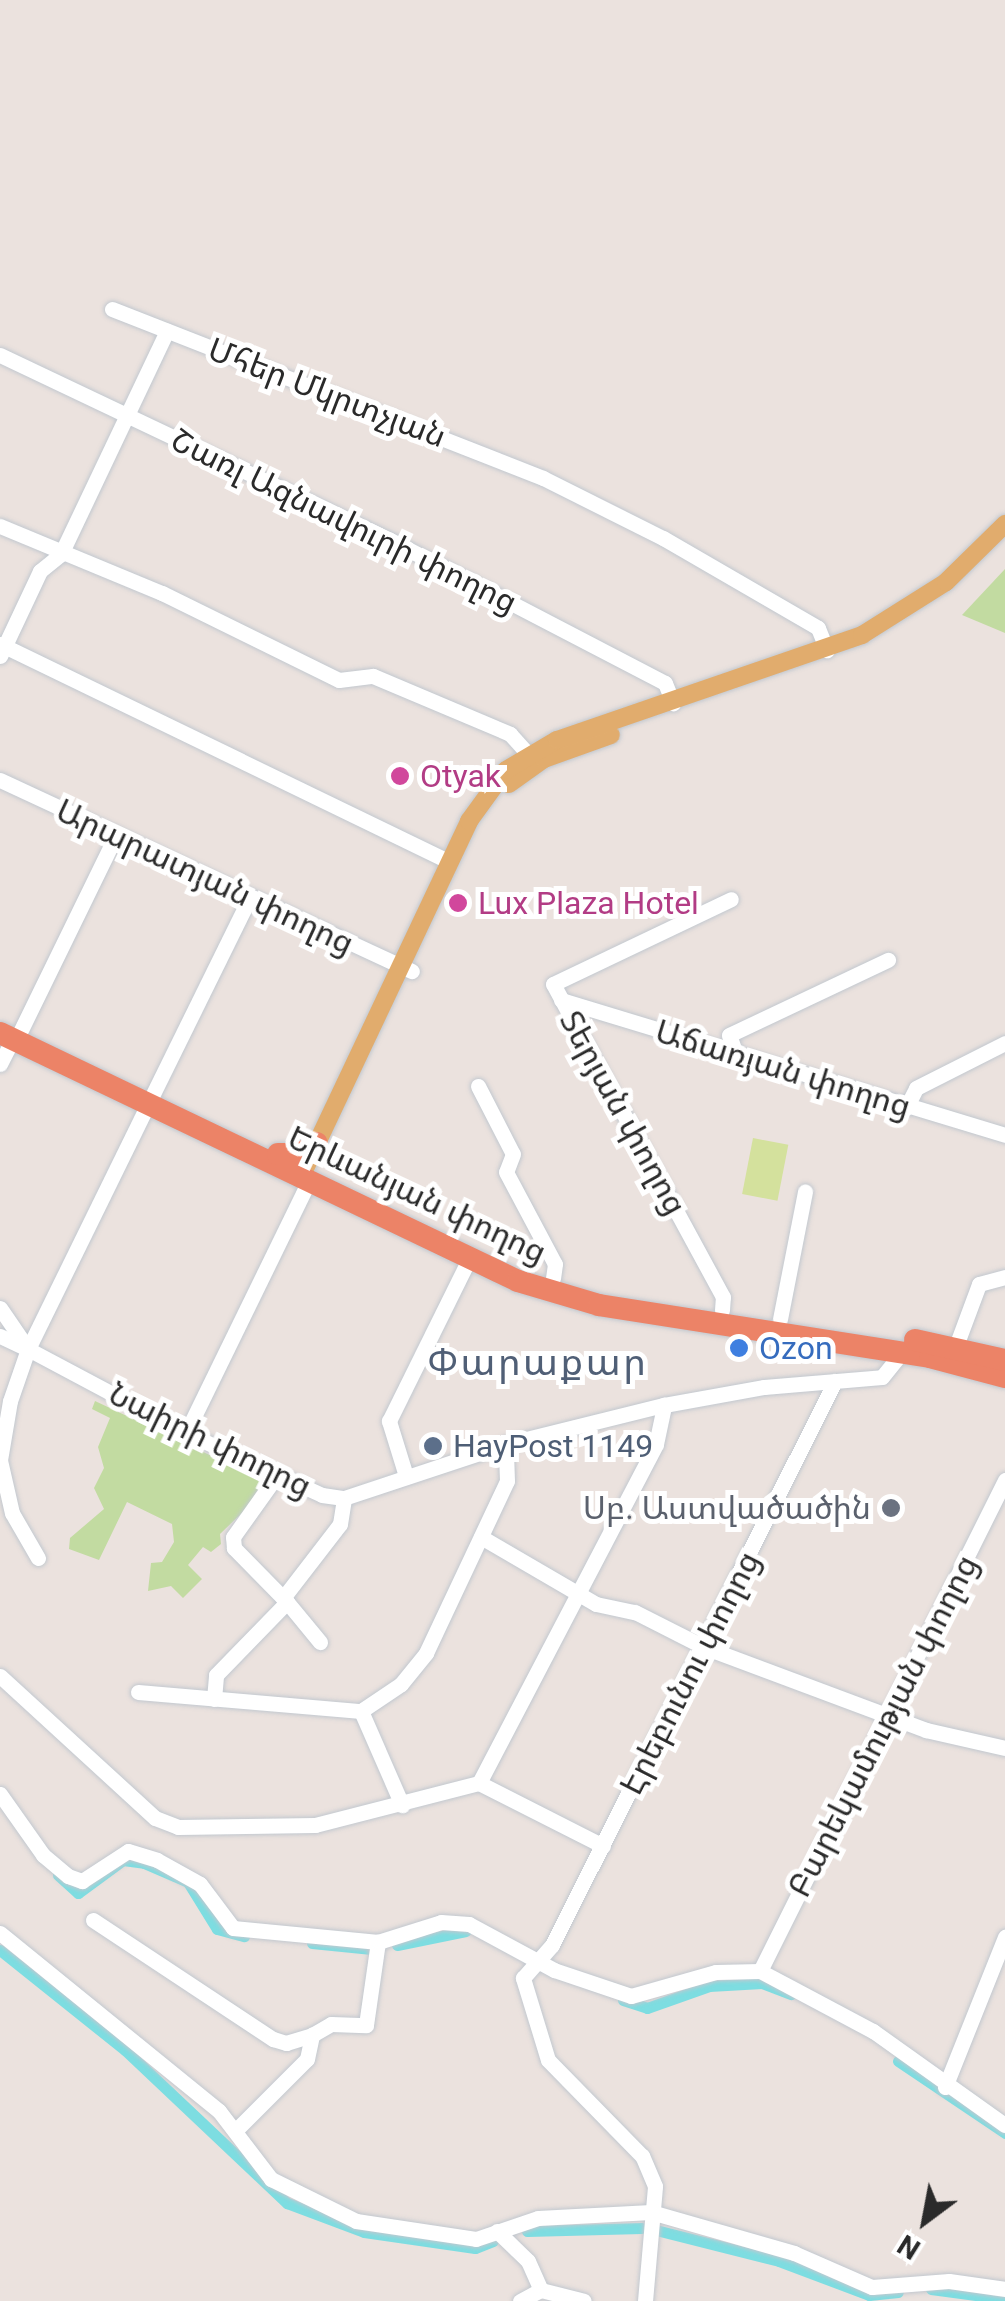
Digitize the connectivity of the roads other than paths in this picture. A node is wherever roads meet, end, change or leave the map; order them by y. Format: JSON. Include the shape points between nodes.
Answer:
{"nodes":[{"id":1,"x":112,"y":310,"type":"dead end"},
{"id":2,"x":166,"y":331,"type":"junction"},
{"id":3,"x":0,"y":355,"type":"edge"},
{"id":4,"x":128,"y":415,"type":"junction"},
{"id":5,"x":1005,"y":524,"type":"edge"},
{"id":6,"x":0,"y":526,"type":"edge"},
{"id":7,"x":1005,"y":541,"type":"edge"},
{"id":8,"x":61,"y":554,"type":"junction"},
{"id":9,"x":2,"y":649,"type":"edge"},
{"id":10,"x":827,"y":650,"type":"junction"},
{"id":11,"x":672,"y":703,"type":"junction"},
{"id":12,"x":528,"y":754,"type":"junction"},
{"id":13,"x":0,"y":780,"type":"edge"},
{"id":14,"x":116,"y":837,"type":"junction"},
{"id":15,"x":450,"y":862,"type":"junction"},
{"id":16,"x":730,"y":899,"type":"dead end"},
{"id":17,"x":249,"y":900,"type":"junction"},
{"id":18,"x":888,"y":960,"type":"dead end"},
{"id":19,"x":406,"y":969,"type":"junction"},
{"id":20,"x":561,"y":1000,"type":"junction"},
{"id":21,"x":8,"y":1030,"type":"edge"},
{"id":22,"x":1005,"y":1043,"type":"edge"},
{"id":23,"x":736,"y":1054,"type":"junction"},
{"id":24,"x":0,"y":1064,"type":"edge"},
{"id":25,"x":478,"y":1086,"type":"dead end"},
{"id":26,"x":151,"y":1099,"type":"junction"},
{"id":27,"x":906,"y":1108,"type":"junction"},
{"id":28,"x":1005,"y":1134,"type":"edge"},
{"id":29,"x":318,"y":1144,"type":"junction"},
{"id":30,"x":278,"y":1154,"type":"junction"},
{"id":31,"x":307,"y":1178,"type":"junction"},
{"id":32,"x":805,"y":1192,"type":"dead end"},
{"id":33,"x":469,"y":1259,"type":"junction"},
{"id":34,"x":1005,"y":1277,"type":"edge"},
{"id":35,"x":553,"y":1278,"type":"junction"},
{"id":36,"x":0,"y":1308,"type":"edge"},
{"id":37,"x":722,"y":1310,"type":"junction"},
{"id":38,"x":780,"y":1319,"type":"junction"},
{"id":39,"x":0,"y":1336,"type":"edge"},
{"id":40,"x":956,"y":1346,"type":"junction"},
{"id":41,"x":28,"y":1349,"type":"junction"},
{"id":42,"x":902,"y":1352,"type":"junction"},
{"id":43,"x":1005,"y":1360,"type":"edge"},
{"id":44,"x":1005,"y":1377,"type":"edge"},
{"id":45,"x":835,"y":1381,"type":"junction"},
{"id":46,"x":664,"y":1405,"type":"junction"},
{"id":47,"x":186,"y":1433,"type":"junction"},
{"id":48,"x":506,"y":1444,"type":"junction"},
{"id":49,"x":276,"y":1475,"type":"junction"},
{"id":50,"x":406,"y":1476,"type":"junction"},
{"id":51,"x":1005,"y":1480,"type":"edge"},
{"id":52,"x":344,"y":1498,"type":"junction"},
{"id":53,"x":481,"y":1537,"type":"junction"},
{"id":54,"x":38,"y":1558,"type":"dead end"},
{"id":55,"x":576,"y":1590,"type":"junction"},
{"id":56,"x":285,"y":1600,"type":"junction"},
{"id":57,"x":320,"y":1642,"type":"dead end"},
{"id":58,"x":704,"y":1647,"type":"junction"},
{"id":59,"x":0,"y":1676,"type":"edge"},
{"id":60,"x":138,"y":1692,"type":"dead end"},
{"id":61,"x":214,"y":1699,"type":"junction"},
{"id":62,"x":361,"y":1711,"type":"junction"},
{"id":63,"x":888,"y":1714,"type":"junction"},
{"id":64,"x":1005,"y":1748,"type":"edge"},
{"id":65,"x":479,"y":1783,"type":"junction"},
{"id":66,"x":0,"y":1794,"type":"edge"},
{"id":67,"x":402,"y":1805,"type":"junction"},
{"id":68,"x":603,"y":1846,"type":"junction"},
{"id":69,"x":93,"y":1920,"type":"dead end"},
{"id":70,"x":0,"y":1933,"type":"edge"},
{"id":71,"x":1005,"y":1937,"type":"edge"},
{"id":72,"x":378,"y":1942,"type":"junction"},
{"id":73,"x":536,"y":1959,"type":"junction"},
{"id":74,"x":760,"y":1971,"type":"junction"},
{"id":75,"x":312,"y":2035,"type":"junction"},
{"id":76,"x":945,"y":2087,"type":"junction"},
{"id":77,"x":1005,"y":2125,"type":"edge"},
{"id":78,"x":236,"y":2130,"type":"junction"},
{"id":79,"x":651,"y":2212,"type":"junction"},
{"id":80,"x":498,"y":2231,"type":"junction"},
{"id":81,"x":1005,"y":2289,"type":"edge"},
{"id":82,"x":541,"y":2290,"type":"junction"},
{"id":83,"x":520,"y":2301,"type":"edge"},
{"id":84,"x":584,"y":2301,"type":"edge"},
{"id":85,"x":646,"y":2301,"type":"edge"}],
"edges":[{"from":1,"to":2,"type":"street","name":"Մհեր Մկրտչյան"},
{"from":2,"to":4,"type":"street"},
{"from":2,"to":10,"type":"street","name":"Մհեր Մկրտչյան","via":[[542,478],[663,538],[818,628]]},
{"from":3,"to":4,"type":"street","name":"Շառլ Ազնավուրի փողոց"},
{"from":4,"to":8,"type":"street"},
{"from":4,"to":11,"type":"street","name":"Շառլ Ազնավուրի փողոց","via":[[396,543],[665,683]]},
{"from":5,"to":10,"type":"main road","via":[[922,600]]},
{"from":6,"to":8,"type":"street"},
{"from":7,"to":19,"type":"main road","via":[[946,595],[864,646],[528,769],[487,812]]},
{"from":8,"to":9,"type":"street","via":[[40,571]]},
{"from":8,"to":12,"type":"street","via":[[162,593],[339,680],[374,676],[510,734]]},
{"from":9,"to":15,"type":"street"},
{"from":10,"to":11,"type":"main road"},
{"from":11,"to":12,"type":"main road"},
{"from":12,"to":15,"type":"main road","via":[[485,794]]},
{"from":13,"to":14,"type":"street","name":"Արարատյան փողոց"},
{"from":14,"to":17,"type":"street","name":"Արարատյան փողոց"},
{"from":14,"to":21,"type":"street"},
{"from":15,"to":19,"type":"main road"},
{"from":16,"to":20,"type":"street","name":"Տերյան փողոց","via":[[553,984]]},
{"from":17,"to":19,"type":"street","name":"Արարատյան փողոց"},
{"from":17,"to":26,"type":"street"},
{"from":18,"to":23,"type":"street","via":[[730,1035]]},
{"from":19,"to":29,"type":"main road"},
{"from":19,"to":31,"type":"main road"},
{"from":20,"to":23,"type":"street","name":"Աճառյան փողոց"},
{"from":20,"to":37,"type":"street","name":"Տերյան փողոց","via":[[723,1298]]},
{"from":21,"to":24,"type":"street"},
{"from":21,"to":26,"type":"highway","name":"Երևանյան փողոց"},
{"from":22,"to":27,"type":"street","via":[[916,1088]]},
{"from":23,"to":27,"type":"street","name":"Աճառյան փողոց"},
{"from":25,"to":35,"type":"street","via":[[513,1154],[506,1172],[555,1264]]},
{"from":26,"to":30,"type":"highway","name":"Երևանյան փողոց"},
{"from":26,"to":31,"type":"highway","name":"Երևանյան փողոց"},
{"from":26,"to":41,"type":"street"},
{"from":27,"to":28,"type":"street","name":"Աճառյան փողոց"},
{"from":29,"to":30,"type":"highway","via":[[300,1154]]},
{"from":29,"to":31,"type":"main road"},
{"from":30,"to":31,"type":"highway","name":"Երևանյան փողոց"},
{"from":31,"to":33,"type":"highway","name":"Երևանյան փողոց"},
{"from":31,"to":35,"type":"highway","name":"Երևանյան փողոց"},
{"from":31,"to":47,"type":"street"},
{"from":32,"to":38,"type":"street"},
{"from":33,"to":42,"type":"highway","name":"Երևանյան փողոց","via":[[599,1305]]},
{"from":33,"to":50,"type":"street","via":[[389,1421]]},
{"from":34,"to":40,"type":"street","via":[[978,1284]]},
{"from":35,"to":37,"type":"highway","name":"Երևանյան փողոց"},
{"from":36,"to":41,"type":"street","name":"Նաիրի փողոց"},
{"from":37,"to":38,"type":"highway","name":"Երևանյան փողոց"},
{"from":38,"to":40,"type":"highway","name":"Երևանյան փողոց"},
{"from":39,"to":41,"type":"street"},
{"from":40,"to":43,"type":"highway","name":"Երևանյան փողոց"},
{"from":41,"to":47,"type":"street","name":"Նաիրի փողոց"},
{"from":41,"to":54,"type":"street","via":[[0,1460],[12,1513]]},
{"from":42,"to":44,"type":"highway","name":"Երևանյան փողոց"},
{"from":42,"to":45,"type":"street","name":"Նաիրի փողոց","via":[[884,1376]]},
{"from":45,"to":46,"type":"street","name":"Նաիրի փողոց"},
{"from":45,"to":58,"type":"street","name":"Էրեբունու փողոց"},
{"from":46,"to":48,"type":"street","name":"Նաիրի փողոց"},
{"from":46,"to":55,"type":"street","via":[[656,1444]]},
{"from":47,"to":49,"type":"street","name":"Նաիրի փողոց"},
{"from":48,"to":50,"type":"street","name":"Նաիրի փողոց"},
{"from":48,"to":53,"type":"street","via":[[507,1481]]},
{"from":49,"to":52,"type":"street","name":"Նաիրի փողոց"},
{"from":49,"to":56,"type":"street","via":[[234,1537],[234,1548]]},
{"from":50,"to":52,"type":"street","name":"Նաիրի փողոց"},
{"from":51,"to":63,"type":"street","name":"Բարեկամության փողոց"},
{"from":52,"to":56,"type":"street","via":[[340,1524]]},
{"from":53,"to":55,"type":"street"},
{"from":53,"to":62,"type":"street","via":[[426,1653],[400,1684]]},
{"from":55,"to":58,"type":"street"},
{"from":55,"to":65,"type":"street"},
{"from":56,"to":57,"type":"street"},
{"from":56,"to":61,"type":"street","via":[[216,1675]]},
{"from":58,"to":63,"type":"street"},
{"from":58,"to":68,"type":"street","name":"Էրեբունու փողոց"},
{"from":59,"to":67,"type":"street","via":[[155,1818],[178,1827],[315,1825]]},
{"from":60,"to":61,"type":"street"},
{"from":61,"to":62,"type":"street"},
{"from":62,"to":67,"type":"street"},
{"from":63,"to":64,"type":"street"},
{"from":63,"to":74,"type":"street","name":"Բարեկամության փողոց"},
{"from":65,"to":67,"type":"street"},
{"from":65,"to":68,"type":"street"},
{"from":66,"to":72,"type":"street","via":[[43,1856],[68,1876],[82,1881],[128,1851],[200,1884],[232,1928]]},
{"from":68,"to":73,"type":"street","name":"Էրեբունու փողոց","via":[[552,1945]]},
{"from":69,"to":75,"type":"street","via":[[273,2039],[286,2043]]},
{"from":70,"to":78,"type":"street","via":[[135,2038]]},
{"from":71,"to":76,"type":"street"},
{"from":72,"to":73,"type":"street","via":[[441,1922],[470,1924]]},
{"from":72,"to":75,"type":"street","via":[[366,2025],[331,2024]]},
{"from":73,"to":74,"type":"street","via":[[631,1996],[716,1972]]},
{"from":73,"to":79,"type":"street","via":[[523,1978],[548,2060],[642,2156],[655,2186]]},
{"from":74,"to":76,"type":"street","via":[[873,2032]]},
{"from":75,"to":78,"type":"street","via":[[307,2059]]},
{"from":76,"to":77,"type":"street"},
{"from":78,"to":80,"type":"street","via":[[270,2179],[356,2221],[440,2237],[476,2239]]},
{"from":79,"to":80,"type":"street","via":[[538,2218]]},
{"from":79,"to":81,"type":"street","via":[[794,2253],[872,2287],[949,2281]]},
{"from":79,"to":85,"type":"street"},
{"from":80,"to":82,"type":"street","via":[[528,2261]]},
{"from":82,"to":83,"type":"street"},
{"from":82,"to":84,"type":"street"}]}
